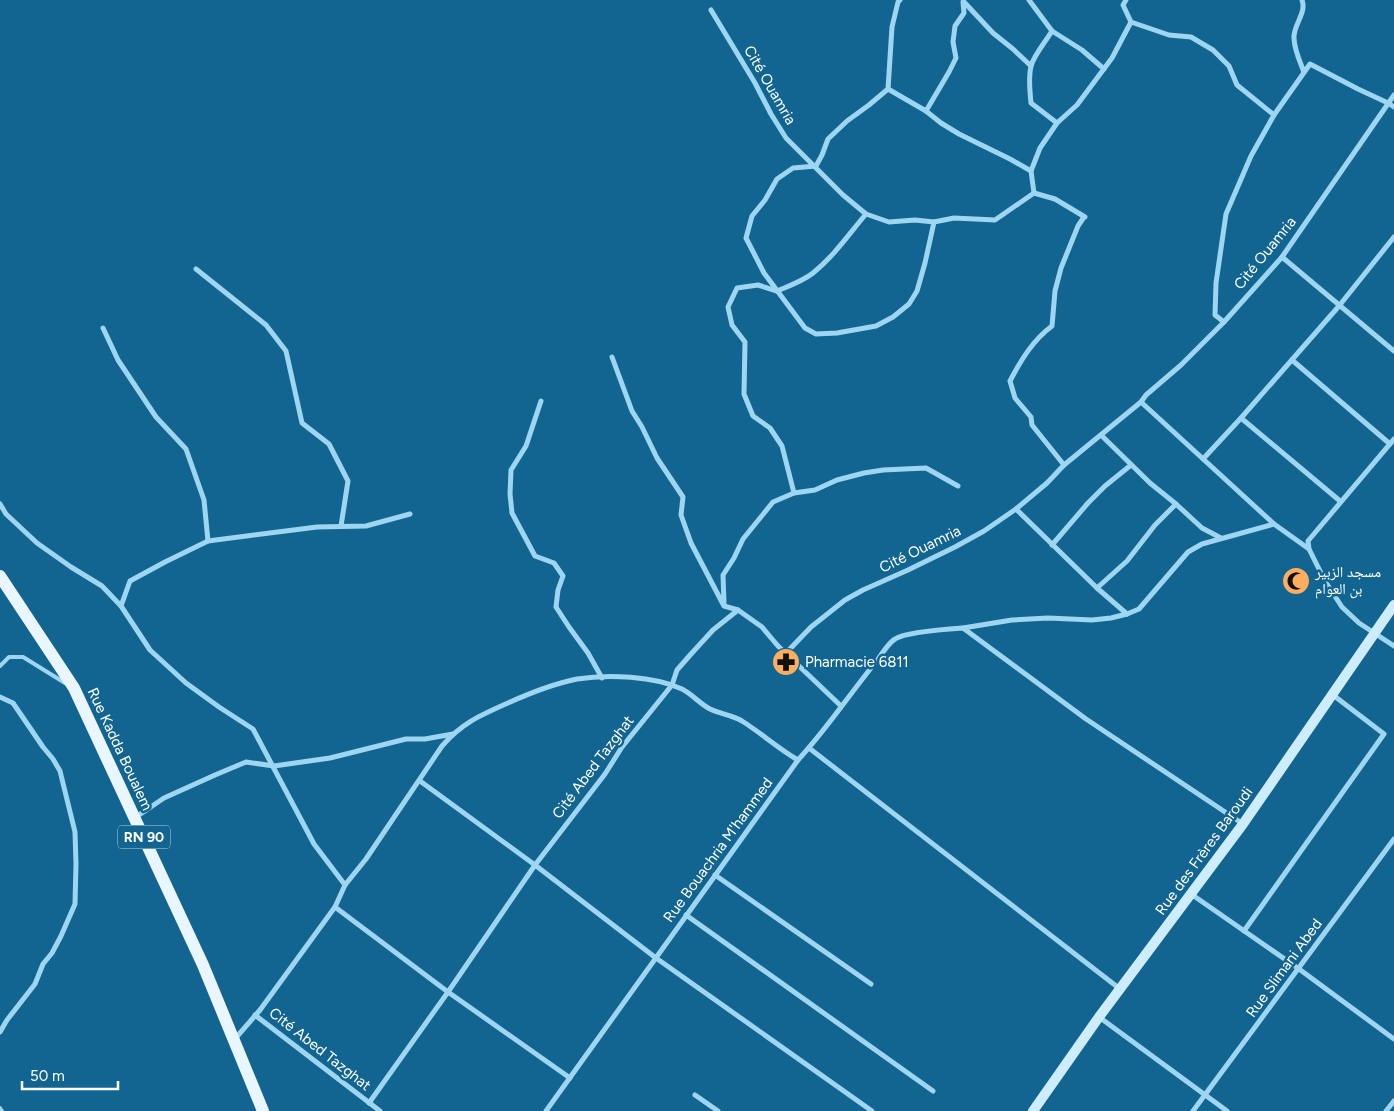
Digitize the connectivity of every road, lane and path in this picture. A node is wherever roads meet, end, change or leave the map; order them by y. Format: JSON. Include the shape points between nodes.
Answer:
{"nodes":[{"id":1,"x":900,"y":0,"type":"edge"},
{"id":2,"x":1029,"y":0,"type":"edge"},
{"id":3,"x":1126,"y":0,"type":"edge"},
{"id":4,"x":1302,"y":0,"type":"edge"},
{"id":5,"x":711,"y":10,"type":"dead end"},
{"id":6,"x":1131,"y":22,"type":"junction"},
{"id":7,"x":1052,"y":32,"type":"junction"},
{"id":8,"x":1031,"y":66,"type":"junction"},
{"id":9,"x":1104,"y":69,"type":"junction"},
{"id":10,"x":1304,"y":72,"type":"junction"},
{"id":11,"x":888,"y":89,"type":"junction"},
{"id":12,"x":1394,"y":95,"type":"edge"},
{"id":13,"x":1388,"y":103,"type":"junction"},
{"id":14,"x":1394,"y":107,"type":"edge"},
{"id":15,"x":926,"y":111,"type":"junction"},
{"id":16,"x":1274,"y":115,"type":"junction"},
{"id":17,"x":1057,"y":123,"type":"junction"},
{"id":18,"x":816,"y":166,"type":"junction"},
{"id":19,"x":1031,"y":171,"type":"junction"},
{"id":20,"x":1034,"y":193,"type":"junction"},
{"id":21,"x":866,"y":214,"type":"junction"},
{"id":22,"x":934,"y":222,"type":"junction"},
{"id":23,"x":1394,"y":237,"type":"edge"},
{"id":24,"x":1282,"y":257,"type":"junction"},
{"id":25,"x":196,"y":268,"type":"dead end"},
{"id":26,"x":777,"y":291,"type":"junction"},
{"id":27,"x":1339,"y":306,"type":"junction"},
{"id":28,"x":1224,"y":322,"type":"junction"},
{"id":29,"x":104,"y":328,"type":"dead end"},
{"id":30,"x":1394,"y":351,"type":"edge"},
{"id":31,"x":612,"y":357,"type":"dead end"},
{"id":32,"x":1292,"y":360,"type":"junction"},
{"id":33,"x":541,"y":401,"type":"dead end"},
{"id":34,"x":1141,"y":402,"type":"junction"},
{"id":35,"x":1241,"y":418,"type":"junction"},
{"id":36,"x":1100,"y":435,"type":"junction"},
{"id":37,"x":1394,"y":439,"type":"edge"},
{"id":38,"x":1390,"y":444,"type":"junction"},
{"id":39,"x":1203,"y":459,"type":"junction"},
{"id":40,"x":1064,"y":465,"type":"junction"},
{"id":41,"x":1131,"y":465,"type":"junction"},
{"id":42,"x":958,"y":486,"type":"dead end"},
{"id":43,"x":794,"y":493,"type":"junction"},
{"id":44,"x":1340,"y":501,"type":"junction"},
{"id":45,"x":0,"y":504,"type":"edge"},
{"id":46,"x":1176,"y":504,"type":"junction"},
{"id":47,"x":1016,"y":509,"type":"junction"},
{"id":48,"x":410,"y":514,"type":"dead end"},
{"id":49,"x":1274,"y":524,"type":"junction"},
{"id":50,"x":341,"y":526,"type":"junction"},
{"id":51,"x":1221,"y":538,"type":"junction"},
{"id":52,"x":208,"y":540,"type":"junction"},
{"id":53,"x":1052,"y":545,"type":"junction"},
{"id":54,"x":1309,"y":550,"type":"junction"},
{"id":55,"x":0,"y":576,"type":"edge"},
{"id":56,"x":1097,"y":588,"type":"junction"},
{"id":57,"x":121,"y":606,"type":"junction"},
{"id":58,"x":724,"y":606,"type":"junction"},
{"id":59,"x":1394,"y":606,"type":"edge"},
{"id":60,"x":738,"y":610,"type":"junction"},
{"id":61,"x":1126,"y":614,"type":"junction"},
{"id":62,"x":963,"y":628,"type":"junction"},
{"id":63,"x":1374,"y":633,"type":"junction"},
{"id":64,"x":1394,"y":646,"type":"edge"},
{"id":65,"x":786,"y":653,"type":"junction"},
{"id":66,"x":0,"y":666,"type":"edge"},
{"id":67,"x":602,"y":678,"type":"junction"},
{"id":68,"x":672,"y":685,"type":"junction"},
{"id":69,"x":74,"y":688,"type":"junction"},
{"id":70,"x":1333,"y":695,"type":"junction"},
{"id":71,"x":0,"y":697,"type":"edge"},
{"id":72,"x":841,"y":706,"type":"junction"},
{"id":73,"x":453,"y":734,"type":"junction"},
{"id":74,"x":809,"y":748,"type":"junction"},
{"id":75,"x":798,"y":760,"type":"junction"},
{"id":76,"x":274,"y":766,"type":"junction"},
{"id":77,"x":420,"y":781,"type":"junction"},
{"id":78,"x":135,"y":817,"type":"junction"},
{"id":79,"x":1243,"y":824,"type":"junction"},
{"id":80,"x":1394,"y":839,"type":"edge"},
{"id":81,"x":535,"y":866,"type":"junction"},
{"id":82,"x":715,"y":875,"type":"junction"},
{"id":83,"x":345,"y":885,"type":"junction"},
{"id":84,"x":1191,"y":894,"type":"junction"},
{"id":85,"x":335,"y":907,"type":"junction"},
{"id":86,"x":686,"y":915,"type":"junction"},
{"id":87,"x":1244,"y":931,"type":"junction"},
{"id":88,"x":656,"y":958,"type":"junction"},
{"id":89,"x":1298,"y":969,"type":"junction"},
{"id":90,"x":871,"y":984,"type":"dead end"},
{"id":91,"x":1120,"y":989,"type":"junction"},
{"id":92,"x":448,"y":992,"type":"junction"},
{"id":93,"x":255,"y":1015,"type":"junction"},
{"id":94,"x":1099,"y":1017,"type":"junction"},
{"id":95,"x":0,"y":1032,"type":"edge"},
{"id":96,"x":1394,"y":1039,"type":"edge"},
{"id":97,"x":234,"y":1040,"type":"junction"},
{"id":98,"x":570,"y":1078,"type":"junction"},
{"id":99,"x":933,"y":1091,"type":"dead end"},
{"id":100,"x":695,"y":1094,"type":"dead end"},
{"id":101,"x":1205,"y":1095,"type":"junction"},
{"id":102,"x":1394,"y":1101,"type":"edge"},
{"id":103,"x":369,"y":1103,"type":"junction"},
{"id":104,"x":0,"y":1108,"type":"edge"},
{"id":105,"x":2,"y":1111,"type":"edge"},
{"id":106,"x":263,"y":1111,"type":"edge"},
{"id":107,"x":380,"y":1111,"type":"edge"},
{"id":108,"x":546,"y":1111,"type":"edge"},
{"id":109,"x":718,"y":1111,"type":"edge"},
{"id":110,"x":872,"y":1111,"type":"edge"},
{"id":111,"x":1033,"y":1111,"type":"edge"},
{"id":112,"x":1193,"y":1111,"type":"edge"},
{"id":113,"x":1227,"y":1111,"type":"edge"},
{"id":114,"x":1386,"y":1111,"type":"edge"}],
"edges":[{"from":1,"to":11,"type":"street","via":[[892,27]]},
{"from":2,"to":7,"type":"street"},
{"from":3,"to":6,"type":"street","via":[[1123,5]]},
{"from":4,"to":10,"type":"street","via":[[1304,4],[1293,36]]},
{"from":5,"to":18,"type":"street","name":"Cité Ouamria","via":[[786,138]]},
{"from":6,"to":9,"type":"street"},
{"from":6,"to":16,"type":"street","via":[[1169,35],[1191,37],[1213,50],[1229,66],[1237,85]]},
{"from":7,"to":8,"type":"street"},
{"from":7,"to":9,"type":"street","via":[[1082,50]]},
{"from":8,"to":15,"type":"street","via":[[963,2],[964,13],[955,26],[956,58]]},
{"from":8,"to":17,"type":"street","via":[[1031,103]]},
{"from":9,"to":17,"type":"street","via":[[1077,105]]},
{"from":10,"to":13,"type":"street","via":[[1310,64]]},
{"from":10,"to":16,"type":"street"},
{"from":11,"to":15,"type":"street"},
{"from":11,"to":18,"type":"street","via":[[828,139]]},
{"from":12,"to":13,"type":"street","name":"Cité Ouamria"},
{"from":13,"to":14,"type":"street"},
{"from":13,"to":24,"type":"street","name":"Cité Ouamria"},
{"from":15,"to":19,"type":"street","via":[[959,134]]},
{"from":16,"to":28,"type":"street","via":[[1251,156],[1226,214],[1215,315]]},
{"from":17,"to":19,"type":"street","via":[[1040,148]]},
{"from":18,"to":21,"type":"street","name":"Cité Ouamria"},
{"from":18,"to":26,"type":"street","via":[[793,168],[777,179],[752,216],[746,238],[764,274]]},
{"from":19,"to":20,"type":"street"},
{"from":20,"to":22,"type":"street","name":"Cité Ouamria","via":[[995,220],[954,218]]},
{"from":20,"to":40,"type":"street","via":[[1055,199],[1085,217],[1078,226],[1061,268],[1052,326],[1030,348],[1010,381],[1015,398],[1031,417],[1032,425]]},
{"from":21,"to":22,"type":"street","name":"Cité Ouamria","via":[[890,222]]},
{"from":21,"to":26,"type":"street","via":[[832,256],[812,274]]},
{"from":22,"to":26,"type":"street","via":[[917,290],[909,304],[876,326],[816,334],[805,328]]},
{"from":23,"to":27,"type":"street"},
{"from":24,"to":27,"type":"street"},
{"from":24,"to":28,"type":"street","name":"Cité Ouamria"},
{"from":25,"to":50,"type":"street","via":[[266,325],[286,351],[302,424],[329,444],[348,481]]},
{"from":26,"to":43,"type":"street","via":[[758,285],[737,288],[728,307],[732,325],[745,342],[744,394],[753,416],[770,428],[782,446]]},
{"from":27,"to":30,"type":"street"},
{"from":27,"to":32,"type":"street"},
{"from":28,"to":34,"type":"street","name":"Cité Ouamria"},
{"from":29,"to":52,"type":"street","via":[[118,360],[156,417],[186,448],[204,500]]},
{"from":31,"to":58,"type":"street","via":[[632,410],[657,458],[683,497],[680,515],[690,542]]},
{"from":32,"to":35,"type":"street"},
{"from":32,"to":38,"type":"street"},
{"from":33,"to":67,"type":"street","via":[[526,446],[511,470],[512,513],[535,556],[554,563],[563,576],[556,607]]},
{"from":34,"to":36,"type":"street","name":"Cité Ouamria"},
{"from":34,"to":39,"type":"street"},
{"from":35,"to":39,"type":"street"},
{"from":35,"to":44,"type":"street"},
{"from":36,"to":40,"type":"street","name":"Cité Ouamria"},
{"from":36,"to":41,"type":"street"},
{"from":37,"to":38,"type":"street"},
{"from":38,"to":44,"type":"street"},
{"from":39,"to":49,"type":"street"},
{"from":40,"to":47,"type":"street","name":"Cité Ouamria","via":[[1047,484]]},
{"from":41,"to":46,"type":"street"},
{"from":41,"to":53,"type":"street","via":[[1088,503]]},
{"from":42,"to":43,"type":"street","via":[[926,468],[864,473],[815,490]]},
{"from":43,"to":58,"type":"street","via":[[773,502],[743,539],[723,575]]},
{"from":44,"to":54,"type":"street","via":[[1308,541]]},
{"from":45,"to":57,"type":"street","via":[[6,514],[38,543],[102,586]]},
{"from":46,"to":51,"type":"street","via":[[1202,528]]},
{"from":46,"to":56,"type":"street","via":[[1155,525],[1128,561]]},
{"from":47,"to":53,"type":"street"},
{"from":47,"to":65,"type":"street","name":"Cité Ouamria","via":[[955,547],[845,600],[811,627]]},
{"from":48,"to":50,"type":"street","via":[[366,526]]},
{"from":49,"to":51,"type":"street"},
{"from":49,"to":54,"type":"street"},
{"from":50,"to":52,"type":"street"},
{"from":51,"to":61,"type":"street","via":[[1188,552],[1138,609]]},
{"from":52,"to":57,"type":"street","via":[[130,581]]},
{"from":53,"to":56,"type":"street"},
{"from":54,"to":63,"type":"street","via":[[1342,607]]},
{"from":55,"to":69,"type":"main road","name":"Rue Kadda Boualem","number":"RN 90"},
{"from":56,"to":61,"type":"street"},
{"from":57,"to":76,"type":"street","via":[[150,650],[186,683],[253,729]]},
{"from":58,"to":60,"type":"street"},
{"from":59,"to":63,"type":"street","name":"Rue des Frères Baroudi"},
{"from":60,"to":65,"type":"street","via":[[762,627]]},
{"from":60,"to":68,"type":"street","via":[[691,654],[677,670]]},
{"from":61,"to":62,"type":"street","name":"Rue Bouachria M'hammed","via":[[1092,620],[1020,620]]},
{"from":62,"to":72,"type":"street","name":"Rue Bouachria M'hammed","via":[[894,639]]},
{"from":62,"to":79,"type":"street","via":[[1086,719]]},
{"from":63,"to":64,"type":"street"},
{"from":63,"to":70,"type":"street","name":"Rue des Frères Baroudi"},
{"from":65,"to":72,"type":"street"},
{"from":66,"to":69,"type":"lane","via":[[9,657],[23,657]]},
{"from":67,"to":68,"type":"street","name":"Cité Abed Tazghat","via":[[623,677]]},
{"from":67,"to":73,"type":"street","name":"Cité Abed Tazghat","via":[[578,679],[524,696],[475,718]]},
{"from":68,"to":75,"type":"street","name":"Cité Abed Tazghat","via":[[709,709],[740,720]]},
{"from":68,"to":81,"type":"street","name":"Cité Abed Tazghat"},
{"from":69,"to":78,"type":"main road","name":"Rue Kadda Boualem","number":"RN 90"},
{"from":70,"to":79,"type":"street","name":"Rue des Frères Baroudi"},
{"from":70,"to":87,"type":"street","via":[[1384,734]]},
{"from":71,"to":95,"type":"street","via":[[13,703],[60,771],[75,832],[76,864],[75,904],[61,936],[35,984]]},
{"from":72,"to":74,"type":"street","name":"Rue Bouachria M'hammed"},
{"from":73,"to":76,"type":"street","name":"Cité Abed Tazghat","via":[[406,739],[330,758]]},
{"from":73,"to":77,"type":"street","name":"Cité Abed Tazghat"},
{"from":74,"to":75,"type":"street","name":"Rue Bouachria M'hammed"},
{"from":74,"to":91,"type":"street"},
{"from":75,"to":82,"type":"street","name":"Rue Bouachria M'hammed"},
{"from":76,"to":78,"type":"street","name":"Cité Abed Tazghat","via":[[246,762],[164,798]]},
{"from":76,"to":83,"type":"street","via":[[314,844]]},
{"from":77,"to":81,"type":"street"},
{"from":77,"to":83,"type":"street","name":"Cité Abed Tazghat"},
{"from":78,"to":97,"type":"main road","name":"Rue Kadda Boualem","number":"RN 90"},
{"from":79,"to":84,"type":"street","name":"Rue des Frères Baroudi"},
{"from":80,"to":89,"type":"street","name":"Rue Slimani Abed"},
{"from":81,"to":88,"type":"street"},
{"from":81,"to":92,"type":"street","name":"Cité Abed Tazghat"},
{"from":82,"to":86,"type":"street","name":"Rue Bouachria M'hammed"},
{"from":82,"to":90,"type":"street"},
{"from":83,"to":85,"type":"street","name":"Cité Abed Tazghat"},
{"from":84,"to":87,"type":"street"},
{"from":84,"to":91,"type":"street","name":"Rue des Frères Baroudi"},
{"from":85,"to":92,"type":"street"},
{"from":85,"to":93,"type":"street","name":"Cité Abed Tazghat"},
{"from":86,"to":88,"type":"street","name":"Rue Bouachria M'hammed"},
{"from":86,"to":99,"type":"street"},
{"from":87,"to":89,"type":"street"},
{"from":88,"to":98,"type":"street","name":"Rue Bouachria M'hammed"},
{"from":88,"to":110,"type":"street"},
{"from":89,"to":96,"type":"street"},
{"from":89,"to":101,"type":"street","name":"Rue Slimani Abed"},
{"from":91,"to":94,"type":"street","name":"Rue des Frères Baroudi"},
{"from":92,"to":98,"type":"street"},
{"from":92,"to":103,"type":"street","name":"Cité Abed Tazghat"},
{"from":93,"to":97,"type":"street","name":"Cité Abed Tazghat"},
{"from":93,"to":103,"type":"street","name":"Cité Abed Tazghat"},
{"from":94,"to":101,"type":"street"},
{"from":94,"to":111,"type":"street","name":"Rue des Frères Baroudi"},
{"from":97,"to":106,"type":"main road","name":"Rue Kadda Boualem","number":"RN 90"},
{"from":98,"to":108,"type":"street","name":"Rue Bouachria M'hammed"},
{"from":100,"to":109,"type":"street"},
{"from":101,"to":112,"type":"street","name":"Rue Slimani Abed"},
{"from":101,"to":113,"type":"street"},
{"from":102,"to":114,"type":"street"},
{"from":103,"to":107,"type":"street","name":"Cité Abed Tazghat"},
{"from":104,"to":105,"type":"lane"}]}
